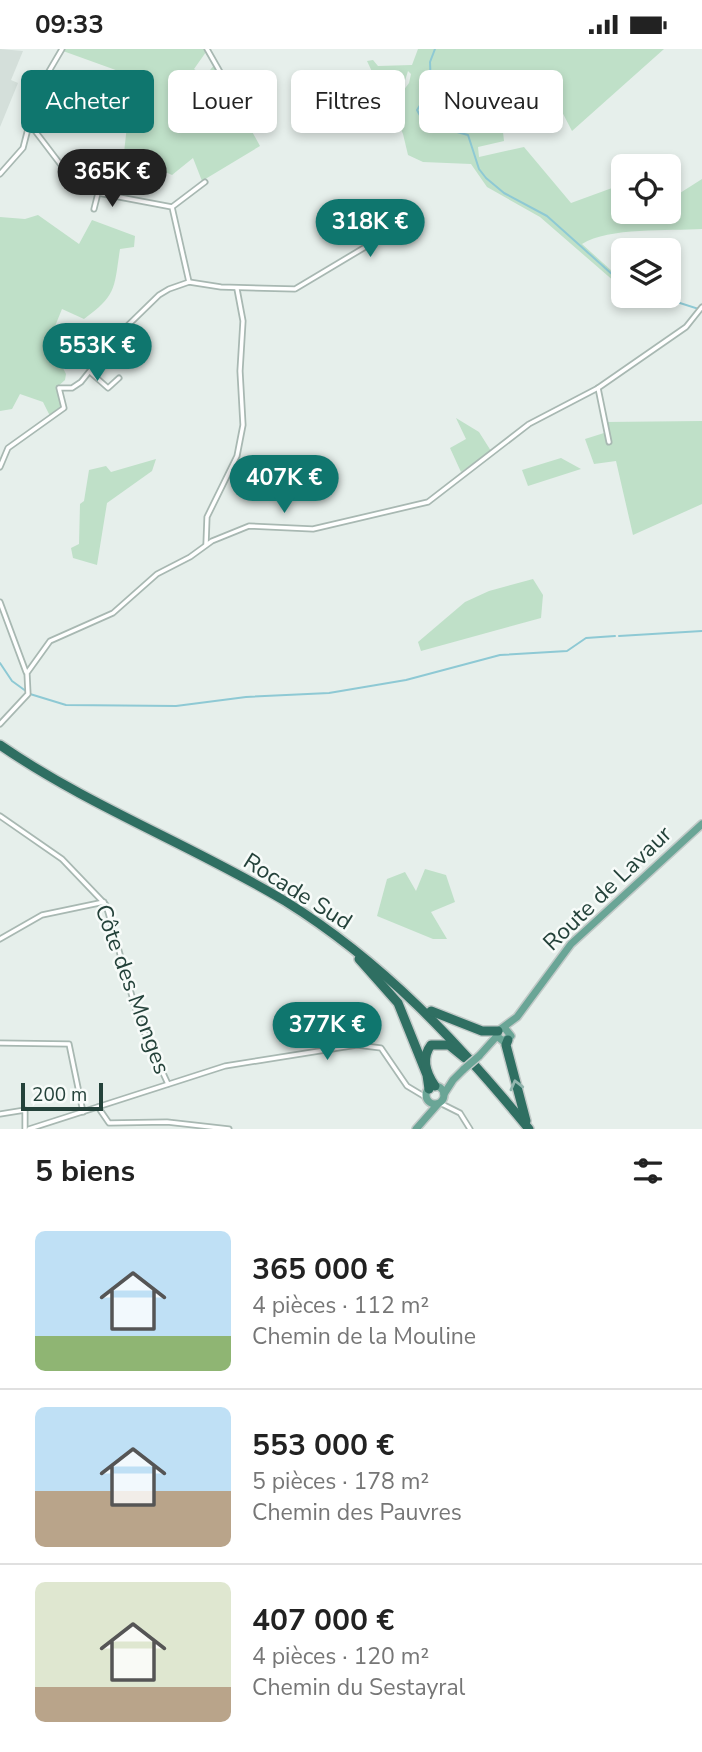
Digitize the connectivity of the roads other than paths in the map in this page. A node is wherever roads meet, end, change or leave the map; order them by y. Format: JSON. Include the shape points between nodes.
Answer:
{"nodes":[{"id":1,"x":62,"y":49,"type":"edge"},
{"id":2,"x":207,"y":49,"type":"edge"},
{"id":3,"x":50,"y":70,"type":"edge"},
{"id":4,"x":219,"y":70,"type":"edge"},
{"id":5,"x":27,"y":133,"type":"edge"},
{"id":6,"x":37,"y":133,"type":"edge"},
{"id":7,"x":0,"y":174,"type":"edge"},
{"id":8,"x":205,"y":182,"type":"dead end"},
{"id":9,"x":98,"y":194,"type":"junction"},
{"id":10,"x":172,"y":207,"type":"junction"},
{"id":11,"x":94,"y":209,"type":"dead end"},
{"id":12,"x":410,"y":213,"type":"dead end"},
{"id":13,"x":189,"y":282,"type":"junction"},
{"id":14,"x":237,"y":288,"type":"junction"},
{"id":15,"x":701,"y":309,"type":"edge"},
{"id":16,"x":90,"y":372,"type":"junction"},
{"id":17,"x":119,"y":378,"type":"dead end"},
{"id":18,"x":598,"y":387,"type":"junction"},
{"id":19,"x":609,"y":442,"type":"dead end"},
{"id":20,"x":0,"y":467,"type":"edge"},
{"id":21,"x":206,"y":544,"type":"junction"},
{"id":22,"x":0,"y":602,"type":"edge"},
{"id":23,"x":27,"y":673,"type":"junction"},
{"id":24,"x":0,"y":723,"type":"edge"},
{"id":25,"x":0,"y":745,"type":"edge"},
{"id":26,"x":0,"y":750,"type":"edge"},
{"id":27,"x":0,"y":816,"type":"edge"},
{"id":28,"x":702,"y":824,"type":"edge"},
{"id":29,"x":104,"y":902,"type":"junction"},
{"id":30,"x":0,"y":939,"type":"edge"},
{"id":31,"x":359,"y":959,"type":"junction"},
{"id":32,"x":405,"y":992,"type":"junction"},
{"id":33,"x":504,"y":1035,"type":"junction"},
{"id":34,"x":0,"y":1043,"type":"edge"},
{"id":35,"x":465,"y":1058,"type":"junction"},
{"id":36,"x":453,"y":1080,"type":"junction"},
{"id":37,"x":167,"y":1084,"type":"junction"},
{"id":38,"x":429,"y":1092,"type":"junction"},
{"id":39,"x":443,"y":1100,"type":"junction"},
{"id":40,"x":98,"y":1107,"type":"junction"},
{"id":41,"x":83,"y":1112,"type":"junction"},
{"id":42,"x":0,"y":1114,"type":"edge"},
{"id":43,"x":426,"y":1119,"type":"junction"},
{"id":44,"x":27,"y":1129,"type":"edge"},
{"id":45,"x":229,"y":1129,"type":"edge"},
{"id":46,"x":415,"y":1129,"type":"edge"},
{"id":47,"x":470,"y":1129,"type":"edge"},
{"id":48,"x":522,"y":1129,"type":"edge"},
{"id":49,"x":530,"y":1129,"type":"edge"}],
"edges":[{"from":1,"to":3,"type":"street"},
{"from":2,"to":4,"type":"street"},
{"from":5,"to":7,"type":"street","via":[[23,148]]},
{"from":6,"to":9,"type":"street","via":[[64,169]]},
{"from":8,"to":10,"type":"street"},
{"from":9,"to":10,"type":"street"},
{"from":9,"to":11,"type":"street"},
{"from":10,"to":13,"type":"street"},
{"from":12,"to":14,"type":"street","via":[[372,243],[299,288]]},
{"from":13,"to":14,"type":"street"},
{"from":13,"to":16,"type":"street","via":[[159,295],[120,333]]},
{"from":14,"to":21,"type":"street","via":[[243,321],[242,433],[237,456],[207,517]]},
{"from":15,"to":18,"type":"street","via":[[686,327]]},
{"from":16,"to":17,"type":"street","via":[[107,388]]},
{"from":16,"to":20,"type":"street","via":[[74,387],[59,388],[63,410],[8,448]]},
{"from":18,"to":19,"type":"street"},
{"from":18,"to":21,"type":"street","via":[[529,424],[428,502],[313,529],[248,526]]},
{"from":21,"to":23,"type":"street","via":[[157,574],[113,613],[50,641]]},
{"from":22,"to":23,"type":"street"},
{"from":23,"to":24,"type":"street","via":[[28,693]]},
{"from":25,"to":32,"type":"highway","name":"Rocade Sud","via":[[67,787],[284,901],[355,949]]},
{"from":26,"to":31,"type":"highway","name":"Rocade Sud","via":[[64,791],[243,882]]},
{"from":27,"to":29,"type":"street","name":"Côte des Monges","via":[[62,859]]},
{"from":28,"to":33,"type":"main road","name":"Route de Lavaur","via":[[571,944]]},
{"from":29,"to":30,"type":"street","via":[[43,915]]},
{"from":29,"to":37,"type":"street","name":"Côte des Monges","via":[[143,1032]]},
{"from":31,"to":35,"type":"highway","name":"Rocade Sud"},
{"from":31,"to":38,"type":"highway","via":[[398,1003],[427,1075]]},
{"from":32,"to":33,"type":"highway","via":[[446,1019]]},
{"from":32,"to":49,"type":"highway","name":"Rocade Sud","via":[[471,1058]]},
{"from":33,"to":36,"type":"main road","name":"Route de Lavaur","bridge":true},
{"from":49,"to":33,"type":"highway","one_way":true},
{"from":34,"to":41,"type":"street","via":[[69,1044]]},
{"from":35,"to":38,"type":"highway","via":[[449,1045],[431,1045],[425,1062]]},
{"from":35,"to":48,"type":"highway","name":"Rocade Sud"},
{"from":36,"to":38,"type":"main road"},
{"from":36,"to":39,"type":"main road"},
{"from":37,"to":38,"type":"street","via":[[225,1066],[369,1044],[381,1048],[407,1086]]},
{"from":37,"to":40,"type":"street"},
{"from":38,"to":39,"type":"main road"},
{"from":38,"to":39,"type":"main road"},
{"from":38,"to":43,"type":"main road"},
{"from":39,"to":43,"type":"main road"},
{"from":39,"to":47,"type":"street","via":[[460,1113]]},
{"from":40,"to":41,"type":"street"},
{"from":40,"to":45,"type":"street","via":[[109,1123],[167,1122]]},
{"from":41,"to":44,"type":"street"},
{"from":42,"to":44,"type":"street","via":[[25,1110]]},
{"from":43,"to":46,"type":"main road"}]}
